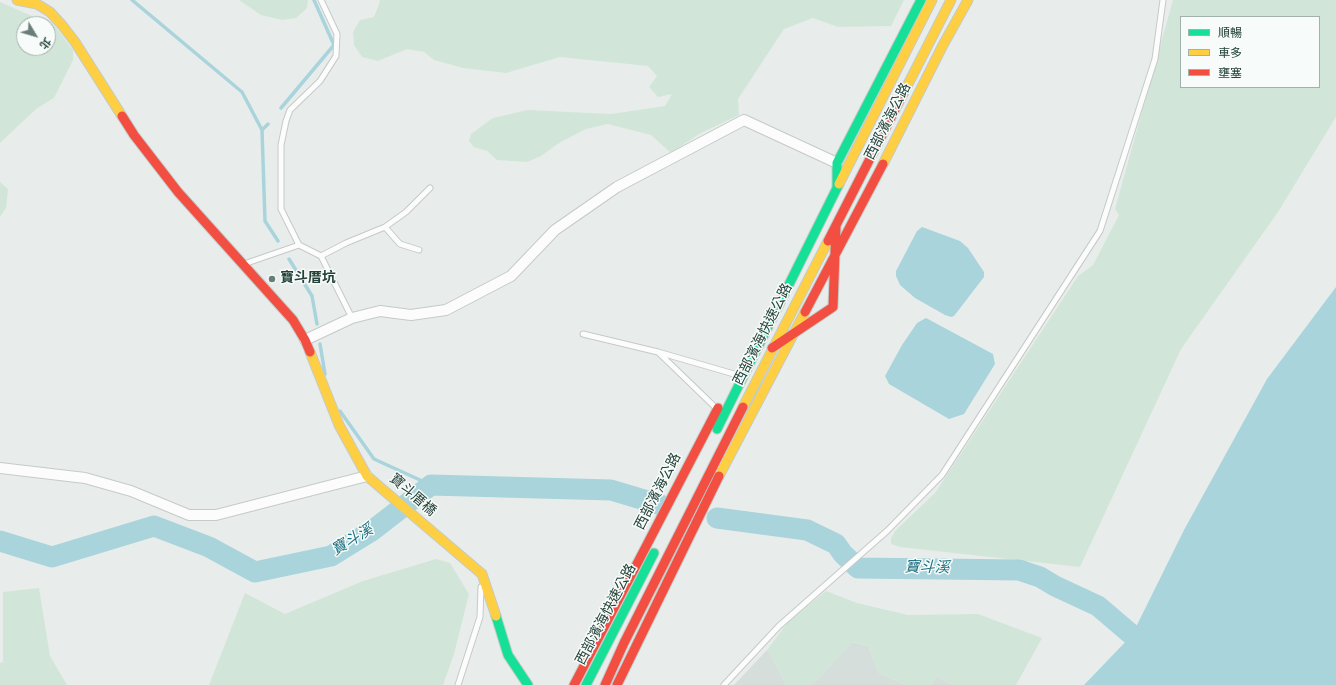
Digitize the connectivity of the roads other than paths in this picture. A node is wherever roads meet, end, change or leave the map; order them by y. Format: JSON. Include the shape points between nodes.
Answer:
{"nodes":[{"id":1,"x":18,"y":0,"type":"edge"},
{"id":2,"x":321,"y":0,"type":"edge"},
{"id":3,"x":921,"y":0,"type":"edge"},
{"id":4,"x":932,"y":0,"type":"edge"},
{"id":5,"x":951,"y":0,"type":"edge"},
{"id":6,"x":968,"y":0,"type":"edge"},
{"id":7,"x":1163,"y":0,"type":"edge"},
{"id":8,"x":837,"y":163,"type":"junction"},
{"id":9,"x":430,"y":188,"type":"dead end"},
{"id":10,"x":385,"y":227,"type":"junction"},
{"id":11,"x":299,"y":245,"type":"junction"},
{"id":12,"x":419,"y":250,"type":"dead end"},
{"id":13,"x":321,"y":256,"type":"junction"},
{"id":14,"x":243,"y":264,"type":"junction"},
{"id":15,"x":352,"y":318,"type":"junction"},
{"id":16,"x":583,"y":334,"type":"dead end"},
{"id":17,"x":306,"y":340,"type":"junction"},
{"id":18,"x":658,"y":352,"type":"junction"},
{"id":19,"x":731,"y":381,"type":"junction"},
{"id":20,"x":717,"y":409,"type":"junction"},
{"id":21,"x":714,"y":435,"type":"dead end"},
{"id":22,"x":0,"y":468,"type":"edge"},
{"id":23,"x":369,"y":477,"type":"junction"},
{"id":24,"x":658,"y":546,"type":"dead end"},
{"id":25,"x":482,"y":574,"type":"junction"},
{"id":26,"x":458,"y":685,"type":"edge"},
{"id":27,"x":528,"y":685,"type":"edge"},
{"id":28,"x":574,"y":685,"type":"edge"},
{"id":29,"x":586,"y":685,"type":"edge"},
{"id":30,"x":605,"y":685,"type":"edge"},
{"id":31,"x":617,"y":685,"type":"edge"},
{"id":32,"x":724,"y":685,"type":"edge"}],
"edges":[{"from":1,"to":14,"type":"main road","via":[[38,4],[50,12],[62,26],[75,42],[134,135],[178,192]]},
{"from":2,"to":11,"type":"lane","via":[[337,34],[336,56],[320,81],[290,110],[281,145],[282,209]]},
{"from":3,"to":8,"type":"main road","name":"西部濱海公路"},
{"from":4,"to":21,"type":"main road","name":"西部濱海快速公路"},
{"from":5,"to":30,"type":"main road","name":"西部濱海快速公路","via":[[715,461]]},
{"from":6,"to":31,"type":"main road","name":"西部濱海公路","via":[[724,465]]},
{"from":7,"to":32,"type":"lane","via":[[1155,59],[1100,230],[942,475],[888,531],[779,626]]},
{"from":8,"to":15,"type":"street","via":[[744,120],[617,187],[555,230],[511,276],[446,310],[411,315],[380,311]]},
{"from":8,"to":19,"type":"main road","name":"西部濱海公路","via":[[833,308]]},
{"from":9,"to":10,"type":"lane","via":[[406,212]]},
{"from":10,"to":12,"type":"lane","via":[[400,244]]},
{"from":10,"to":13,"type":"lane"},
{"from":11,"to":13,"type":"lane"},
{"from":11,"to":14,"type":"lane"},
{"from":13,"to":15,"type":"lane"},
{"from":14,"to":17,"type":"main road","via":[[293,320]]},
{"from":15,"to":17,"type":"street"},
{"from":16,"to":18,"type":"lane"},
{"from":17,"to":23,"type":"main road","via":[[340,425]]},
{"from":18,"to":19,"type":"lane"},
{"from":18,"to":20,"type":"lane"},
{"from":19,"to":20,"type":"main road","name":"西部濱海公路"},
{"from":20,"to":28,"type":"main road","name":"西部濱海公路"},
{"from":22,"to":23,"type":"street","via":[[85,478],[131,491],[189,515],[216,515]]},
{"from":23,"to":25,"type":"main road","name":"寶斗厝橋"},
{"from":24,"to":29,"type":"main road","name":"西部濱海快速公路"},
{"from":25,"to":26,"type":"lane","via":[[480,617]]},
{"from":25,"to":27,"type":"main road","via":[[508,655]]}]}
